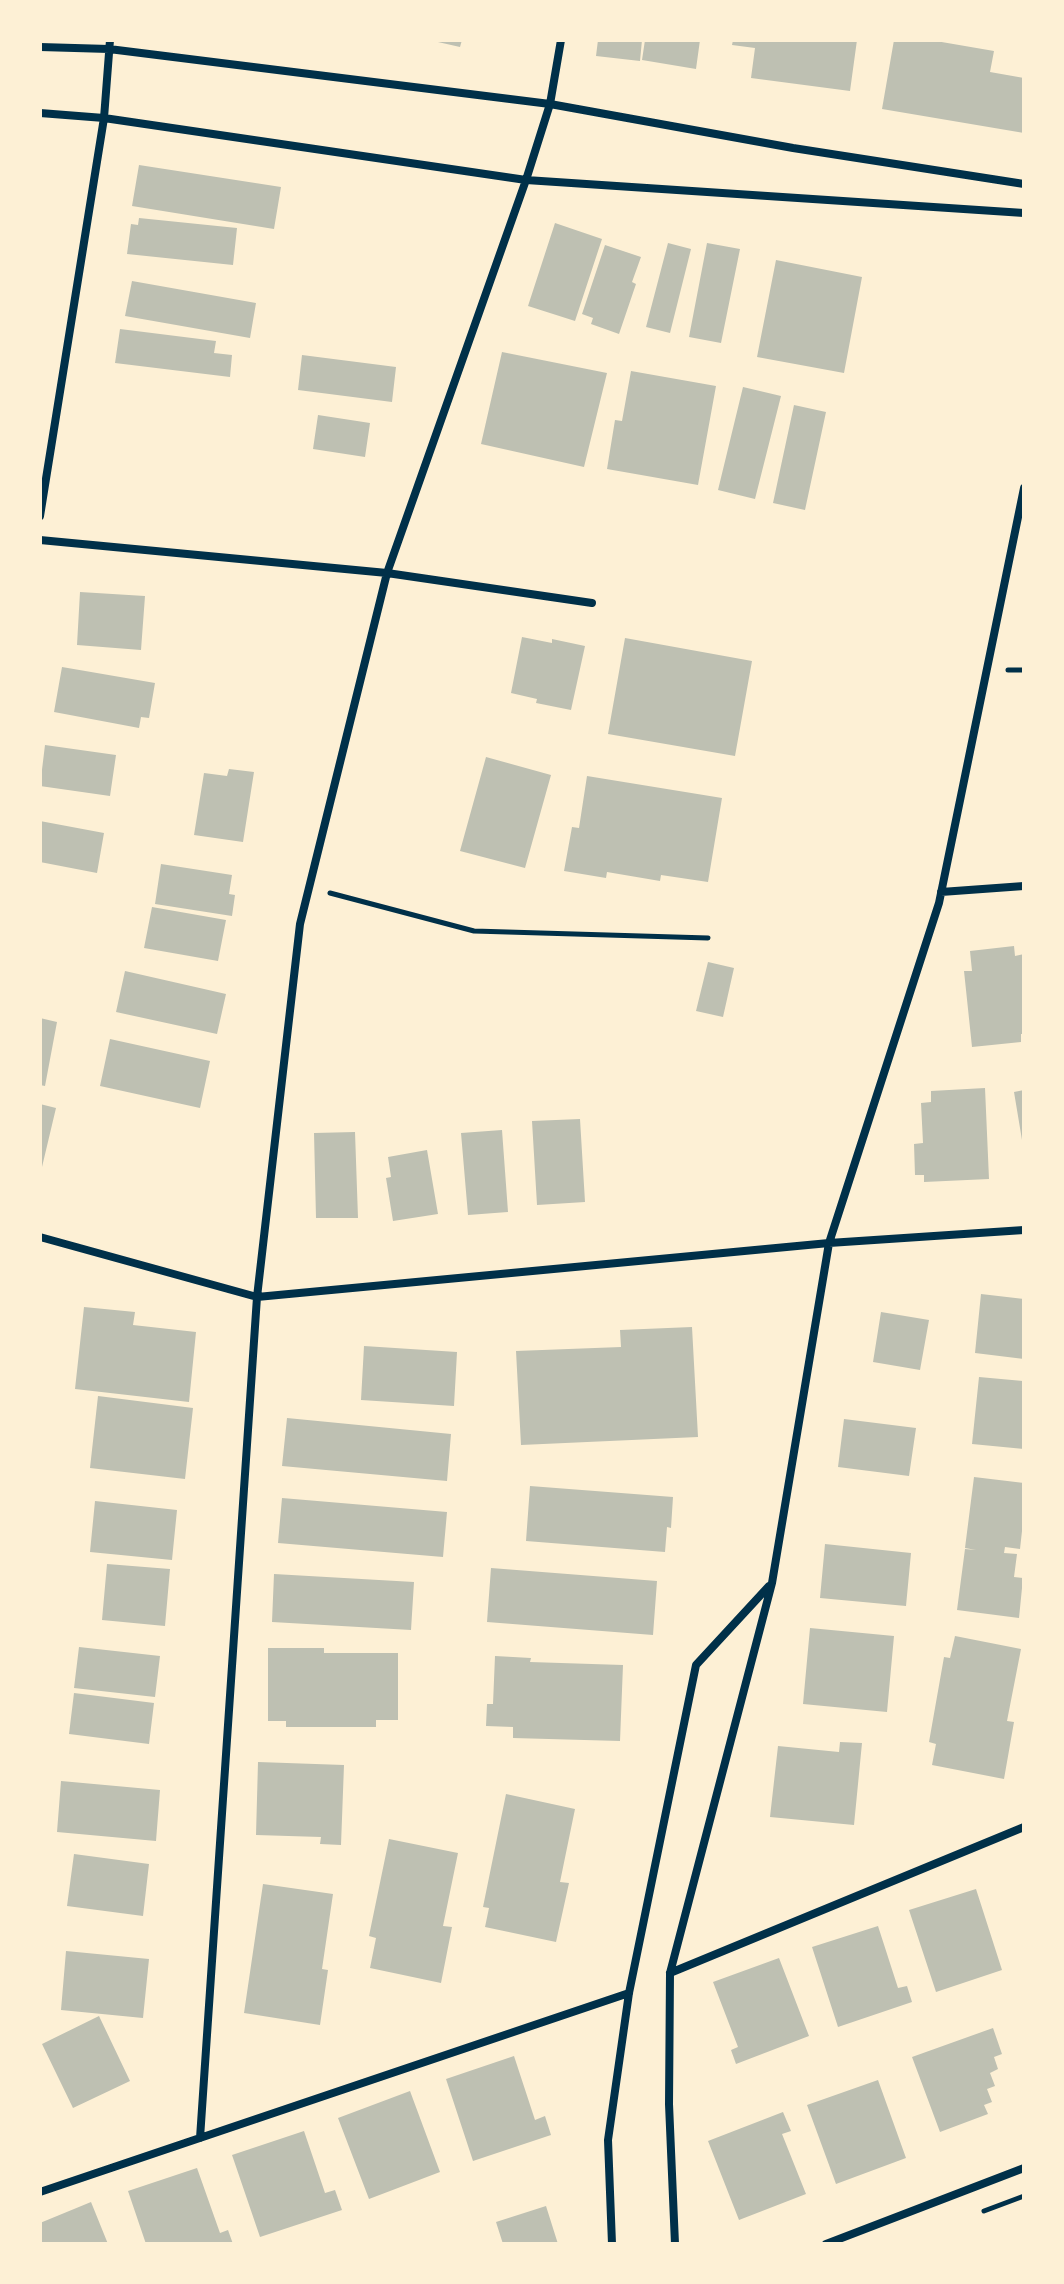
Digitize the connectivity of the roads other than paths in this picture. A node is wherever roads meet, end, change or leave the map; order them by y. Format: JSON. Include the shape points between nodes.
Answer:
{"nodes":[{"id":1,"x":561,"y":40,"type":"edge"},
{"id":2,"x":110,"y":45,"type":"edge"},
{"id":3,"x":40,"y":47,"type":"edge"},
{"id":4,"x":550,"y":104,"type":"junction"},
{"id":5,"x":40,"y":113,"type":"edge"},
{"id":6,"x":104,"y":118,"type":"junction"},
{"id":7,"x":526,"y":180,"type":"junction"},
{"id":8,"x":1024,"y":184,"type":"edge"},
{"id":9,"x":1024,"y":213,"type":"edge"},
{"id":10,"x":1024,"y":488,"type":"edge"},
{"id":11,"x":40,"y":516,"type":"edge"},
{"id":12,"x":40,"y":540,"type":"edge"},
{"id":13,"x":387,"y":573,"type":"junction"},
{"id":14,"x":592,"y":603,"type":"dead end"},
{"id":15,"x":1024,"y":886,"type":"edge"},
{"id":16,"x":941,"y":892,"type":"junction"},
{"id":17,"x":1024,"y":1230,"type":"edge"},
{"id":18,"x":40,"y":1237,"type":"edge"},
{"id":19,"x":829,"y":1243,"type":"junction"},
{"id":20,"x":257,"y":1297,"type":"junction"},
{"id":21,"x":772,"y":1583,"type":"junction"},
{"id":22,"x":1024,"y":1827,"type":"edge"},
{"id":23,"x":670,"y":1973,"type":"junction"},
{"id":24,"x":629,"y":1993,"type":"junction"},
{"id":25,"x":200,"y":2138,"type":"junction"},
{"id":26,"x":1024,"y":2168,"type":"edge"},
{"id":27,"x":40,"y":2192,"type":"edge"},
{"id":28,"x":612,"y":2244,"type":"edge"},
{"id":29,"x":675,"y":2244,"type":"edge"},
{"id":30,"x":826,"y":2244,"type":"edge"}],
"edges":[{"from":1,"to":4,"type":"street"},
{"from":2,"to":3,"type":"street"},
{"from":2,"to":4,"type":"street"},
{"from":2,"to":6,"type":"street"},
{"from":4,"to":7,"type":"street"},
{"from":4,"to":8,"type":"street"},
{"from":5,"to":6,"type":"street"},
{"from":6,"to":7,"type":"street"},
{"from":6,"to":11,"type":"street"},
{"from":7,"to":9,"type":"street"},
{"from":7,"to":13,"type":"street"},
{"from":10,"to":16,"type":"street"},
{"from":12,"to":13,"type":"street"},
{"from":13,"to":14,"type":"street"},
{"from":13,"to":20,"type":"street","via":[[300,924]]},
{"from":15,"to":16,"type":"street"},
{"from":16,"to":19,"type":"street"},
{"from":17,"to":19,"type":"street"},
{"from":18,"to":20,"type":"street"},
{"from":19,"to":20,"type":"street"},
{"from":19,"to":21,"type":"street"},
{"from":20,"to":25,"type":"street"},
{"from":21,"to":23,"type":"street"},
{"from":21,"to":24,"type":"street","via":[[696,1665]]},
{"from":22,"to":23,"type":"street"},
{"from":23,"to":29,"type":"street"},
{"from":24,"to":25,"type":"street"},
{"from":24,"to":28,"type":"street","via":[[608,2140]]},
{"from":25,"to":27,"type":"street"},
{"from":26,"to":30,"type":"street"}]}
